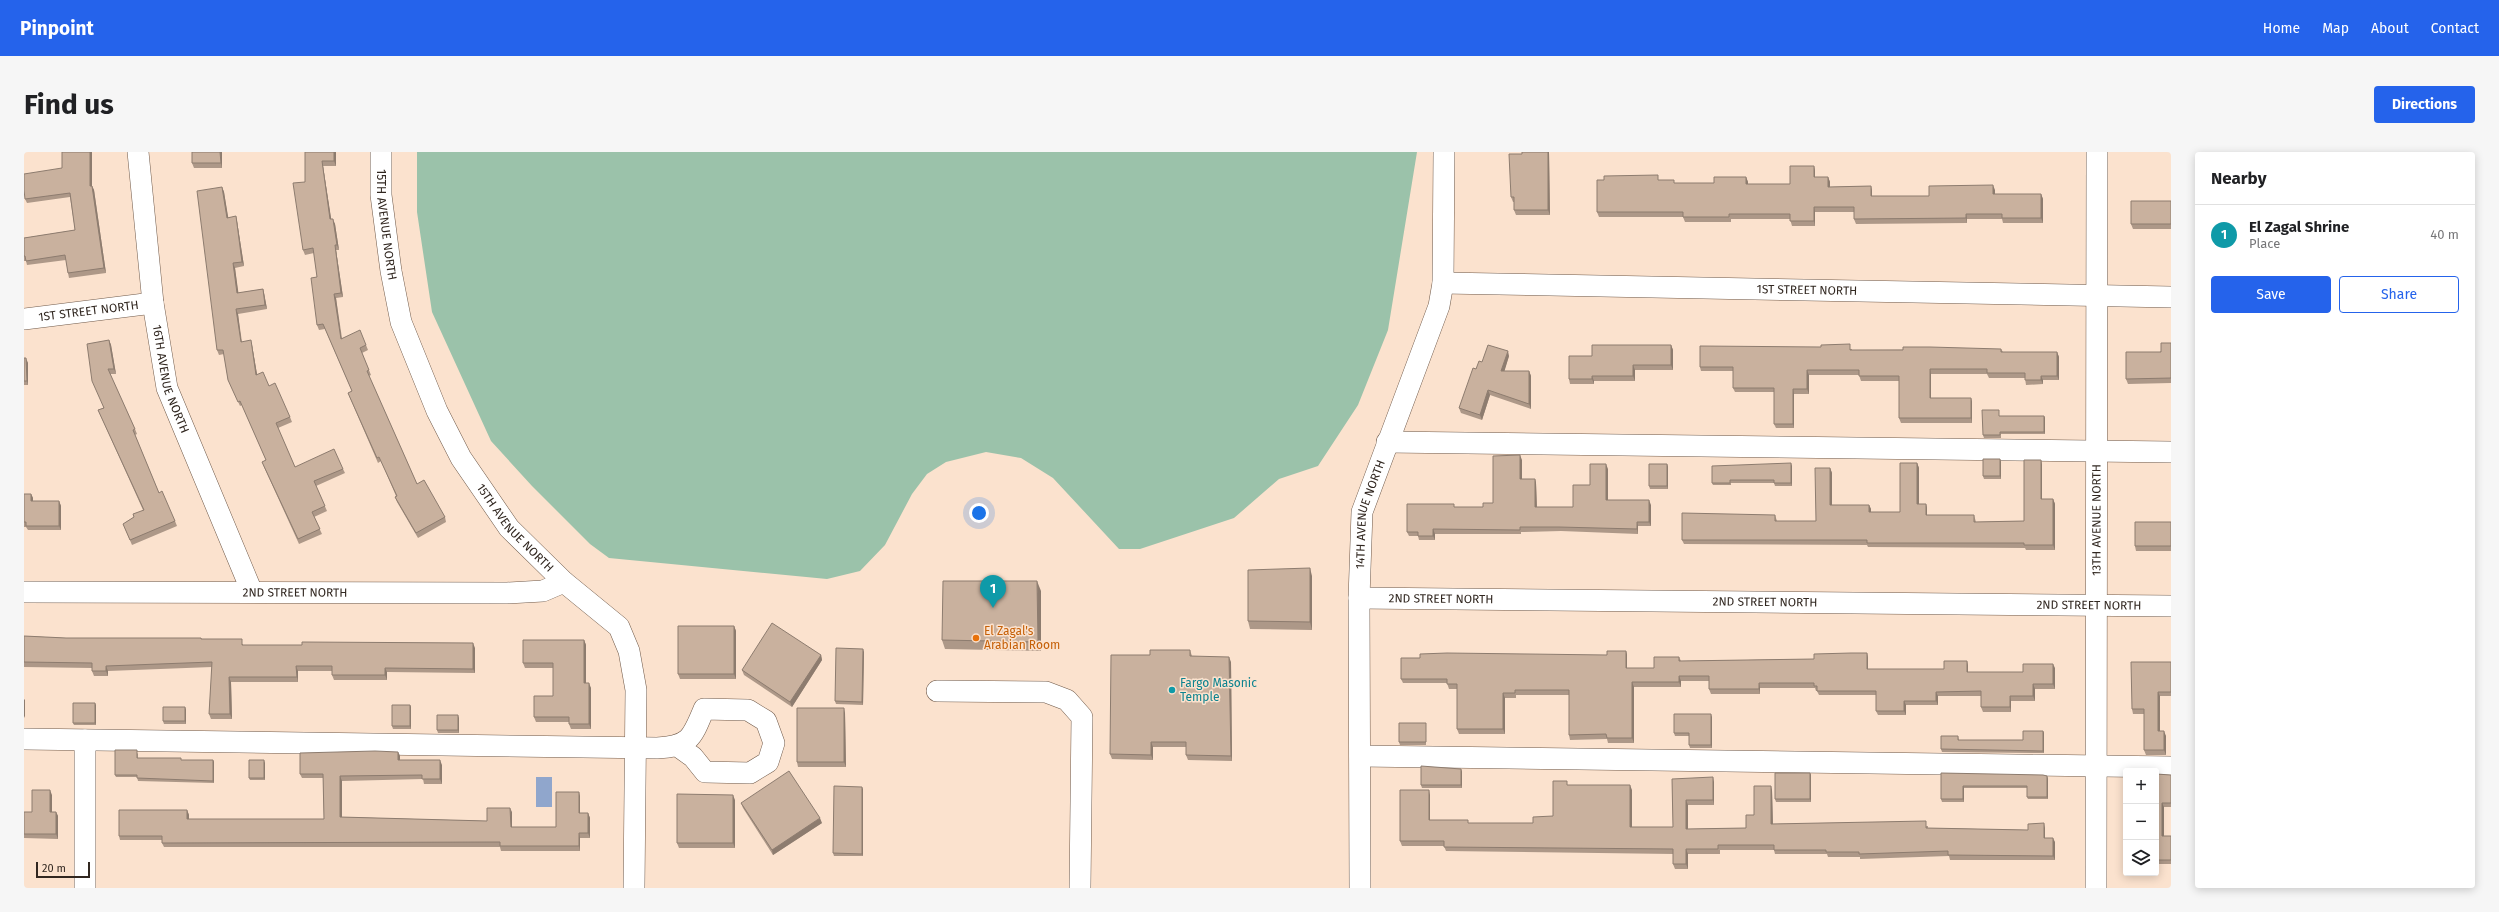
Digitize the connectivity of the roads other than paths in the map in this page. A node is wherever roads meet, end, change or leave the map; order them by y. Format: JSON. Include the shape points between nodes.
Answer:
{"nodes":[{"id":1,"x":138,"y":152,"type":"edge"},
{"id":2,"x":381,"y":152,"type":"edge"},
{"id":3,"x":1444,"y":152,"type":"edge"},
{"id":4,"x":2097,"y":152,"type":"edge"},
{"id":5,"x":1443,"y":283,"type":"junction"},
{"id":6,"x":2097,"y":296,"type":"junction"},
{"id":7,"x":2171,"y":297,"type":"edge"},
{"id":8,"x":153,"y":303,"type":"junction"},
{"id":9,"x":24,"y":319,"type":"edge"},
{"id":10,"x":1387,"y":442,"type":"junction"},
{"id":11,"x":2096,"y":451,"type":"junction"},
{"id":12,"x":2171,"y":452,"type":"edge"},
{"id":13,"x":564,"y":582,"type":"junction"},
{"id":14,"x":24,"y":592,"type":"edge"},
{"id":15,"x":252,"y":592,"type":"junction"},
{"id":16,"x":1359,"y":598,"type":"junction"},
{"id":17,"x":2096,"y":606,"type":"junction"},
{"id":18,"x":2171,"y":606,"type":"edge"},
{"id":19,"x":937,"y":692,"type":"dead end"},
{"id":20,"x":24,"y":739,"type":"edge"},
{"id":21,"x":85,"y":740,"type":"junction"},
{"id":22,"x":636,"y":747,"type":"junction"},
{"id":23,"x":679,"y":747,"type":"dead end"},
{"id":24,"x":1360,"y":756,"type":"junction"},
{"id":25,"x":2096,"y":766,"type":"junction"},
{"id":26,"x":2171,"y":767,"type":"edge"},
{"id":27,"x":85,"y":888,"type":"edge"},
{"id":28,"x":634,"y":888,"type":"edge"},
{"id":29,"x":1080,"y":888,"type":"edge"},
{"id":30,"x":1360,"y":888,"type":"edge"},
{"id":31,"x":2096,"y":888,"type":"edge"}],
"edges":[{"from":1,"to":8,"type":"street","name":"16TH AVENUE NORTH"},
{"from":2,"to":13,"type":"street","name":"15TH AVENUE NORTH","via":[[381,195],[401,322],[437,411],[461,458],[495,510],[509,528]]},
{"from":3,"to":5,"type":"street","name":"14TH AVENUE NORTH"},
{"from":4,"to":6,"type":"street","name":"13TH AVENUE NORTH"},
{"from":5,"to":6,"type":"street","name":"1ST STREET NORTH"},
{"from":5,"to":10,"type":"street","name":"14TH AVENUE NORTH","via":[[1440,306]]},
{"from":6,"to":7,"type":"street","name":"1ST STREET NORTH"},
{"from":6,"to":11,"type":"street","name":"13TH AVENUE NORTH"},
{"from":8,"to":9,"type":"street","name":"1ST STREET NORTH"},
{"from":8,"to":15,"type":"street","name":"16TH AVENUE NORTH","via":[[167,388]]},
{"from":10,"to":11,"type":"street"},
{"from":10,"to":16,"type":"street","name":"14TH AVENUE NORTH","via":[[1362,512]]},
{"from":11,"to":12,"type":"street"},
{"from":11,"to":17,"type":"street","name":"13TH AVENUE NORTH"},
{"from":13,"to":15,"type":"street","name":"2ND STREET NORTH","via":[[543,591],[507,593]]},
{"from":13,"to":22,"type":"street","name":"15TH AVENUE NORTH","via":[[619,627],[627,645],[636,690]]},
{"from":14,"to":15,"type":"street","name":"2ND STREET NORTH"},
{"from":16,"to":17,"type":"street","name":"2ND STREET NORTH"},
{"from":16,"to":24,"type":"street","name":"14TH AVENUE NORTH"},
{"from":17,"to":18,"type":"street","name":"2ND STREET NORTH"},
{"from":17,"to":25,"type":"street","name":"13TH AVENUE NORTH"},
{"from":19,"to":29,"type":"street","via":[[1046,692],[1067,700],[1082,717]]},
{"from":20,"to":21,"type":"street"},
{"from":21,"to":22,"type":"street"},
{"from":21,"to":27,"type":"street"},
{"from":22,"to":23,"type":"street"},
{"from":22,"to":28,"type":"street","name":"15TH AVENUE NORTH"},
{"from":24,"to":25,"type":"street"},
{"from":24,"to":30,"type":"street","name":"14TH AVENUE NORTH"},
{"from":25,"to":26,"type":"street"},
{"from":25,"to":31,"type":"street","name":"13TH AVENUE NORTH"}]}
